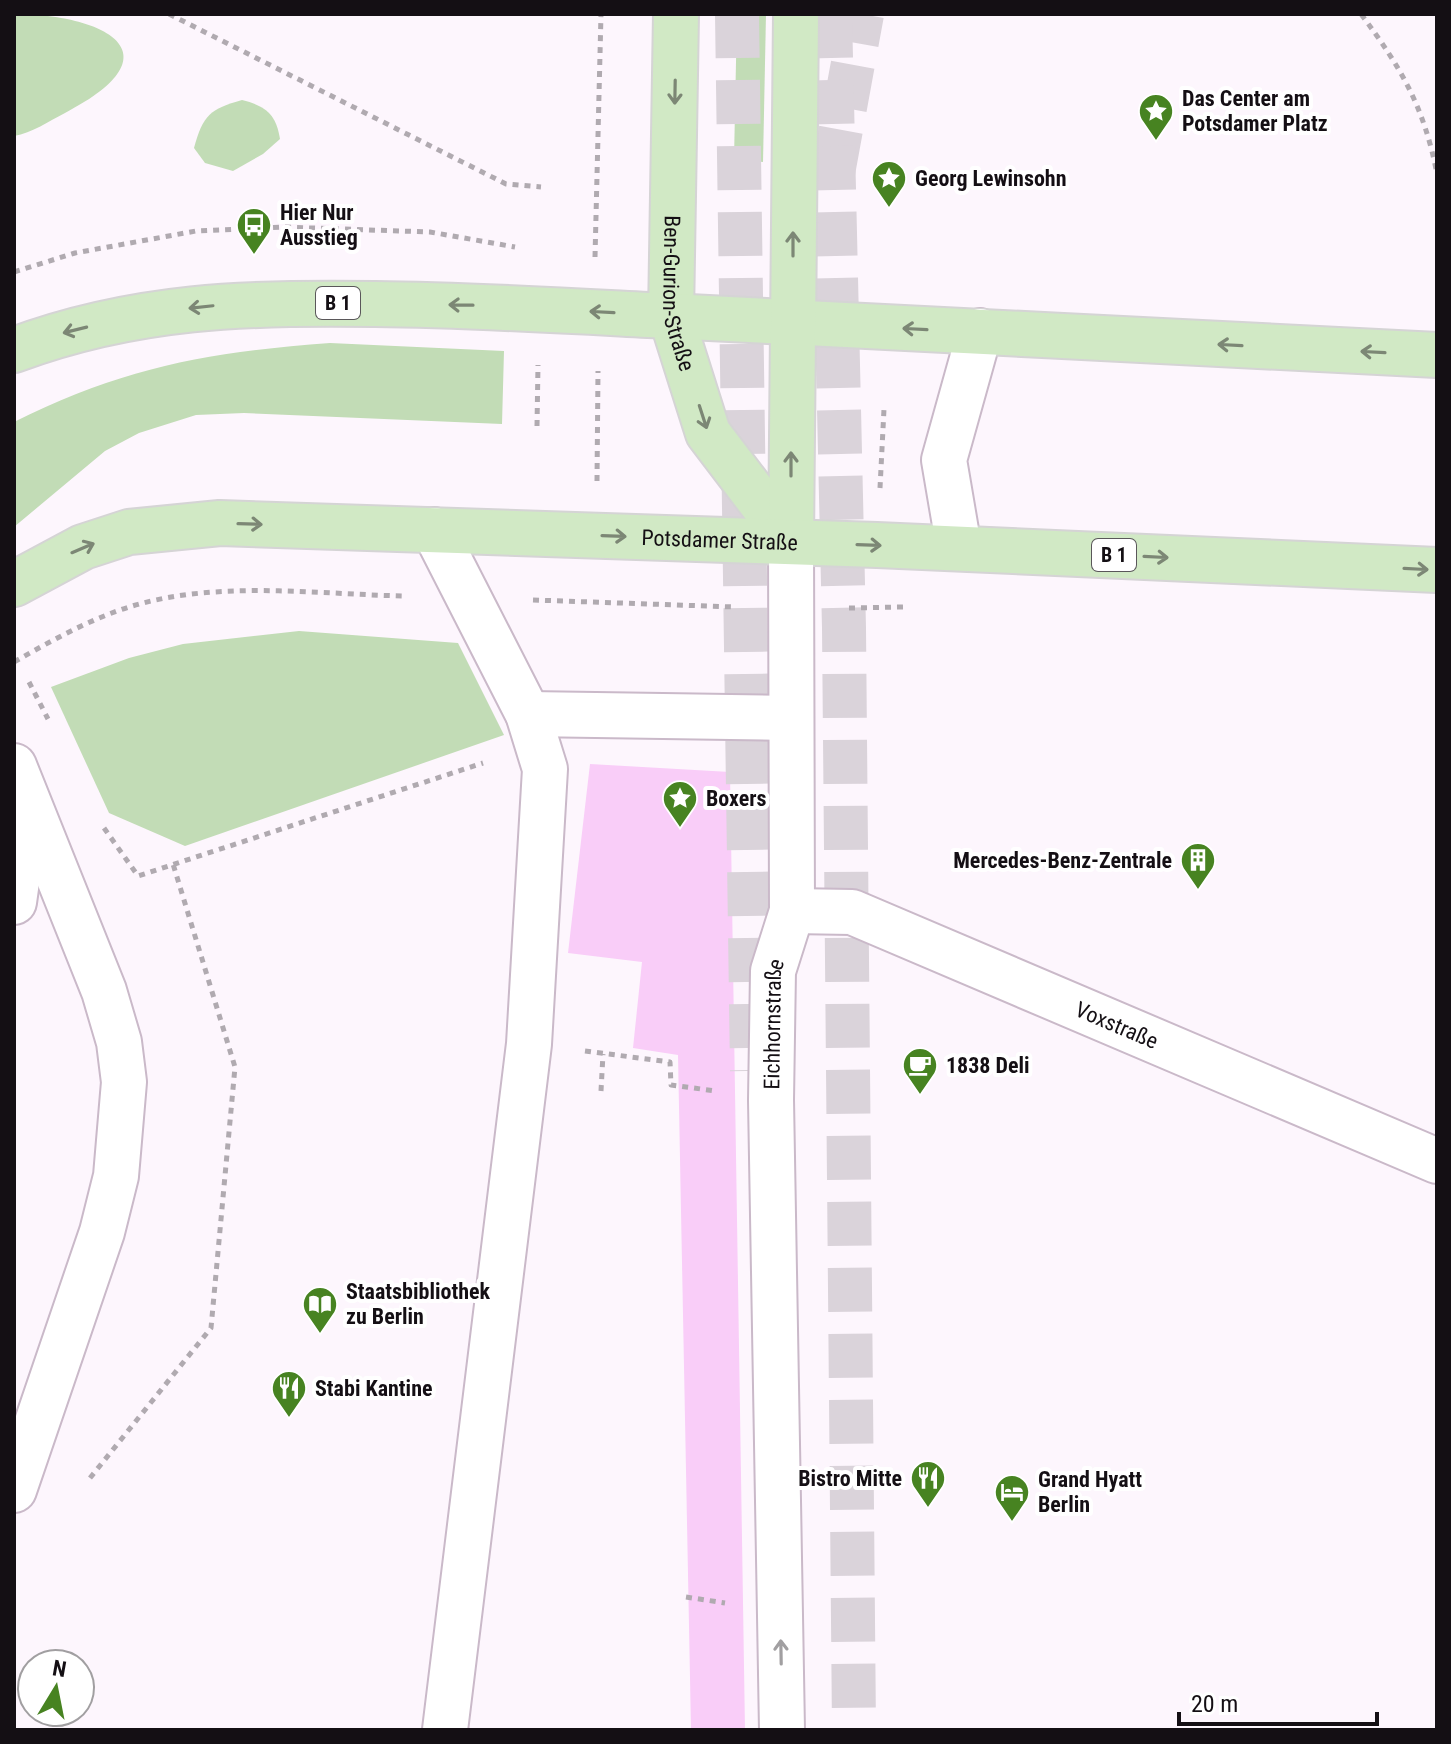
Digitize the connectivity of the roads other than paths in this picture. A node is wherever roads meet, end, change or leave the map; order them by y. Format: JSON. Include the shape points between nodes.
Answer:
{"nodes":[{"id":1,"x":676,"y":14,"type":"edge"},
{"id":2,"x":796,"y":14,"type":"edge"},
{"id":3,"x":671,"y":316,"type":"junction"},
{"id":4,"x":792,"y":322,"type":"junction"},
{"id":5,"x":980,"y":331,"type":"junction"},
{"id":6,"x":14,"y":350,"type":"edge"},
{"id":7,"x":1437,"y":355,"type":"edge"},
{"id":8,"x":434,"y":530,"type":"junction"},
{"id":9,"x":791,"y":542,"type":"junction"},
{"id":10,"x":959,"y":548,"type":"junction"},
{"id":11,"x":1437,"y":570,"type":"edge"},
{"id":12,"x":14,"y":584,"type":"edge"},
{"id":13,"x":789,"y":718,"type":"junction"},
{"id":14,"x":532,"y":730,"type":"junction"},
{"id":15,"x":21,"y":784,"type":"edge"},
{"id":16,"x":14,"y":902,"type":"edge"},
{"id":17,"x":792,"y":911,"type":"junction"},
{"id":18,"x":1437,"y":1161,"type":"edge"},
{"id":19,"x":14,"y":1490,"type":"edge"},
{"id":20,"x":445,"y":1730,"type":"edge"},
{"id":21,"x":782,"y":1730,"type":"edge"}],
"edges":[{"from":1,"to":3,"type":"main road","name":"Ben-Gurion-Straße","one_way":true},
{"from":4,"to":2,"type":"main road","one_way":true},
{"from":3,"to":4,"type":"main road","number":"B 1"},
{"from":3,"to":6,"type":"main road","number":"B 1","one_way":true,"via":[[451,305],[212,305],[137,314]]},
{"from":3,"to":9,"type":"main road","name":"Ben-Gurion-Straße","one_way":true,"via":[[708,433]]},
{"from":5,"to":4,"type":"main road","number":"B 1","one_way":true},
{"from":9,"to":4,"type":"main road","name":"Eichhornstraße","one_way":true},
{"from":7,"to":5,"type":"main road","number":"B 1","one_way":true},
{"from":5,"to":10,"type":"street","via":[[944,460]]},
{"from":8,"to":9,"type":"main road","name":"Potsdamer Straße","number":"B 1","one_way":true},
{"from":12,"to":8,"type":"main road","name":"Potsdamer Straße","number":"B 1","one_way":true,"via":[[83,547],[172,525]]},
{"from":8,"to":14,"type":"street"},
{"from":9,"to":10,"type":"main road","name":"Potsdamer Straße","number":"B 1","one_way":true},
{"from":9,"to":13,"type":"street","name":"Eichhornstraße"},
{"from":10,"to":11,"type":"main road","name":"Potsdamer Straße","number":"B 1","one_way":true},
{"from":13,"to":14,"type":"street"},
{"from":13,"to":17,"type":"street","name":"Eichhornstraße"},
{"from":14,"to":20,"type":"street","via":[[545,769],[529,1044]]},
{"from":15,"to":16,"type":"street"},
{"from":15,"to":19,"type":"street","via":[[104,991],[124,1082],[116,1176],[102,1232]]},
{"from":17,"to":18,"type":"street","name":"Voxstraße","via":[[852,912]]},
{"from":21,"to":17,"type":"street","name":"Eichhornstraße","one_way":true,"via":[[771,1100],[773,971]]}]}
